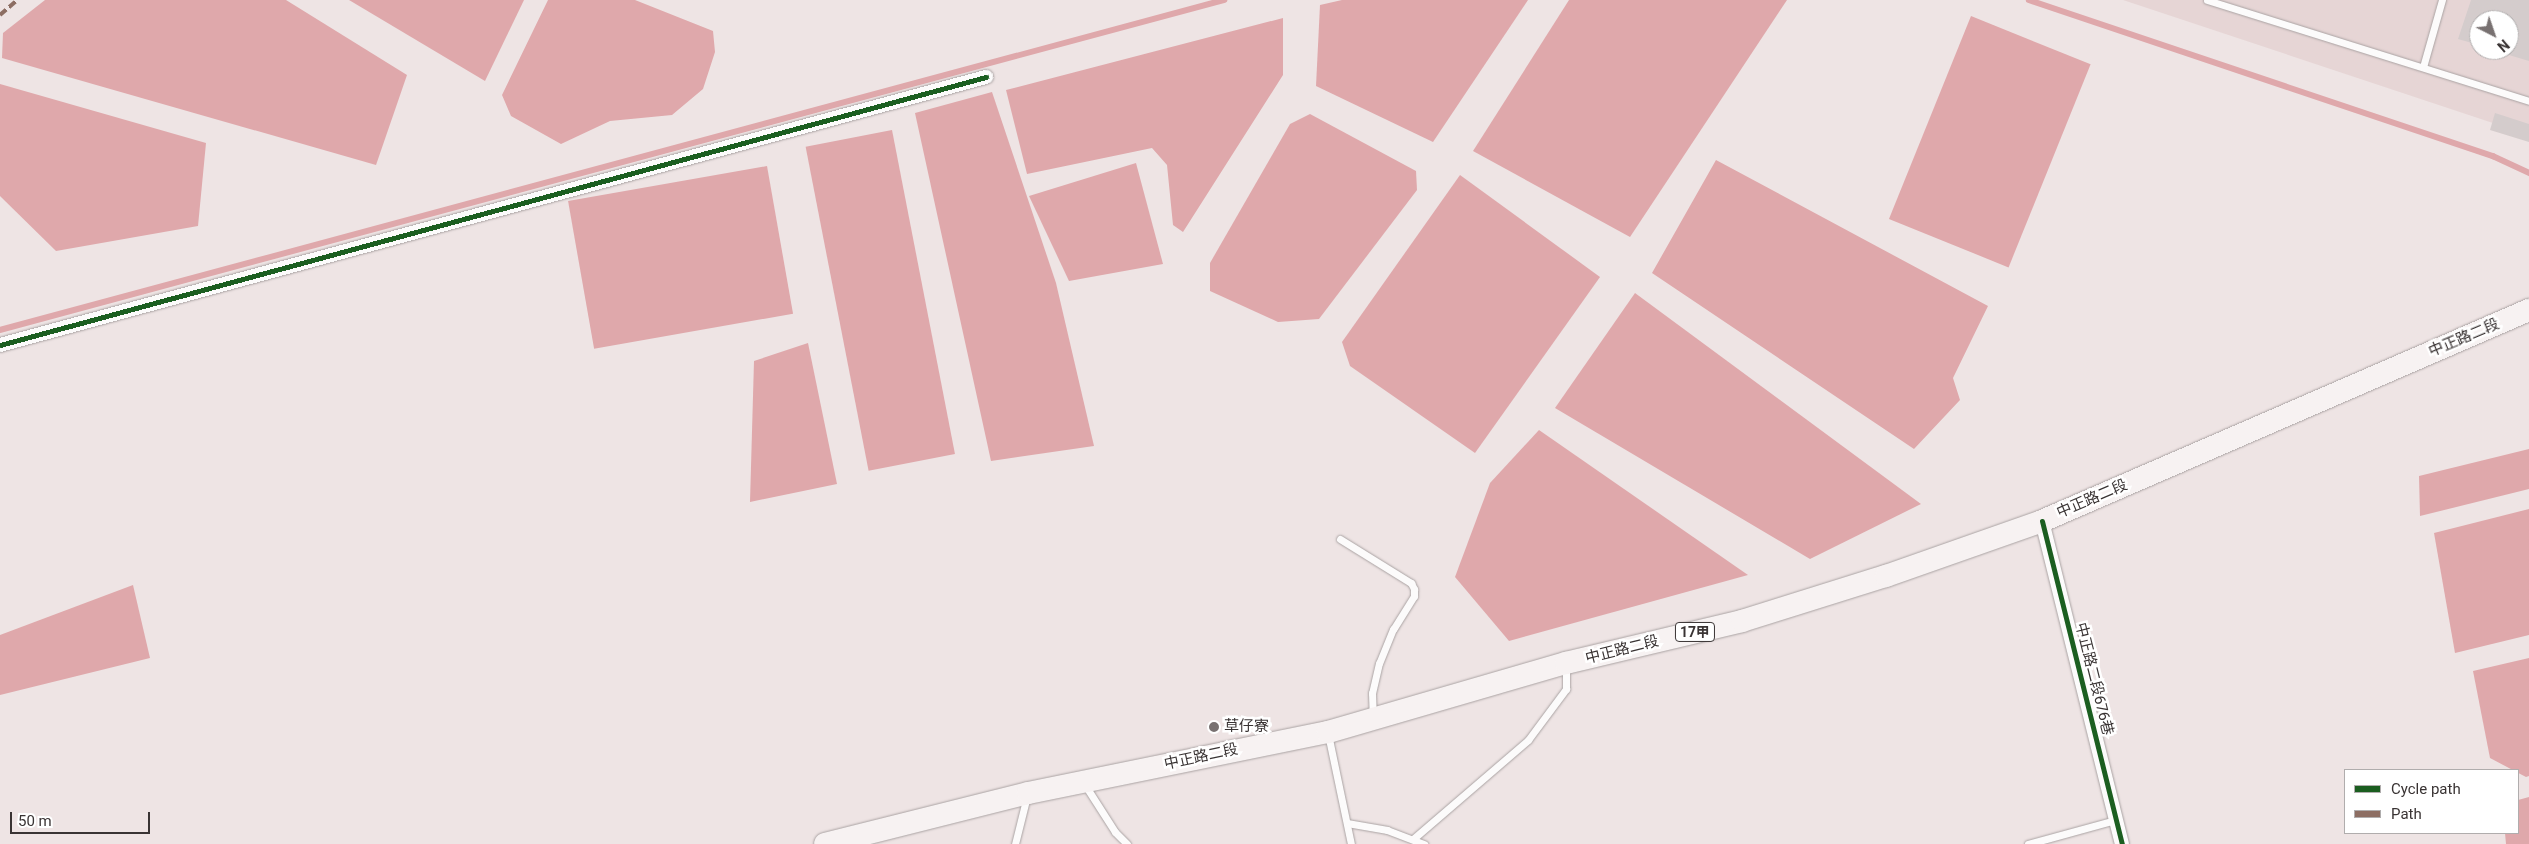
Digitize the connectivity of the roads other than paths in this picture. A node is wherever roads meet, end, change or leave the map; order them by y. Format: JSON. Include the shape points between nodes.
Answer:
{"nodes":[{"id":1,"x":2207,"y":0,"type":"edge"},
{"id":2,"x":2442,"y":0,"type":"edge"},
{"id":3,"x":2423,"y":67,"type":"junction"},
{"id":4,"x":986,"y":77,"type":"dead end"},
{"id":5,"x":2529,"y":101,"type":"edge"},
{"id":6,"x":2529,"y":310,"type":"edge"},
{"id":7,"x":0,"y":345,"type":"edge"},
{"id":8,"x":2042,"y":521,"type":"junction"},
{"id":9,"x":1340,"y":539,"type":"dead end"},
{"id":10,"x":1566,"y":663,"type":"junction"},
{"id":11,"x":1373,"y":717,"type":"junction"},
{"id":12,"x":1328,"y":732,"type":"junction"},
{"id":13,"x":1083,"y":781,"type":"junction"},
{"id":14,"x":1028,"y":793,"type":"junction"},
{"id":15,"x":2116,"y":820,"type":"junction"},
{"id":16,"x":1347,"y":823,"type":"junction"},
{"id":17,"x":1115,"y":832,"type":"junction"},
{"id":18,"x":1413,"y":839,"type":"junction"},
{"id":19,"x":825,"y":844,"type":"edge"},
{"id":20,"x":1014,"y":844,"type":"edge"},
{"id":21,"x":1117,"y":844,"type":"edge"},
{"id":22,"x":1126,"y":844,"type":"edge"},
{"id":23,"x":1350,"y":844,"type":"edge"},
{"id":24,"x":1424,"y":844,"type":"edge"},
{"id":25,"x":2028,"y":844,"type":"edge"},
{"id":26,"x":2122,"y":844,"type":"edge"}],
"edges":[{"from":1,"to":3,"type":"lane"},
{"from":2,"to":3,"type":"lane"},
{"from":3,"to":5,"type":"lane"},
{"from":4,"to":7,"type":"street"},
{"from":6,"to":8,"type":"main road","name":"中正路二段","number":"17甲"},
{"from":8,"to":10,"type":"main road","name":"中正路二段","number":"17甲","via":[[1886,576],[1742,621]]},
{"from":8,"to":15,"type":"street","name":"中正路二段676巷"},
{"from":9,"to":11,"type":"lane","via":[[1411,583],[1414,589],[1414,596],[1393,629],[1379,663],[1372,693]]},
{"from":10,"to":11,"type":"main road","name":"中正路二段","number":"17甲"},
{"from":10,"to":18,"type":"lane","via":[[1566,689],[1528,740]]},
{"from":11,"to":12,"type":"main road","name":"中正路二段","number":"17甲"},
{"from":12,"to":13,"type":"main road","name":"中正路二段","number":"17甲"},
{"from":12,"to":16,"type":"lane"},
{"from":13,"to":14,"type":"main road","name":"中正路二段","number":"17甲"},
{"from":13,"to":17,"type":"lane"},
{"from":14,"to":19,"type":"main road","name":"中正路二段","number":"17甲"},
{"from":14,"to":20,"type":"lane"},
{"from":15,"to":25,"type":"lane"},
{"from":15,"to":26,"type":"street","name":"中正路二段676巷"},
{"from":16,"to":18,"type":"lane","via":[[1387,830]]},
{"from":16,"to":23,"type":"lane"},
{"from":17,"to":21,"type":"lane"},
{"from":17,"to":22,"type":"lane"},
{"from":18,"to":24,"type":"lane"}]}
